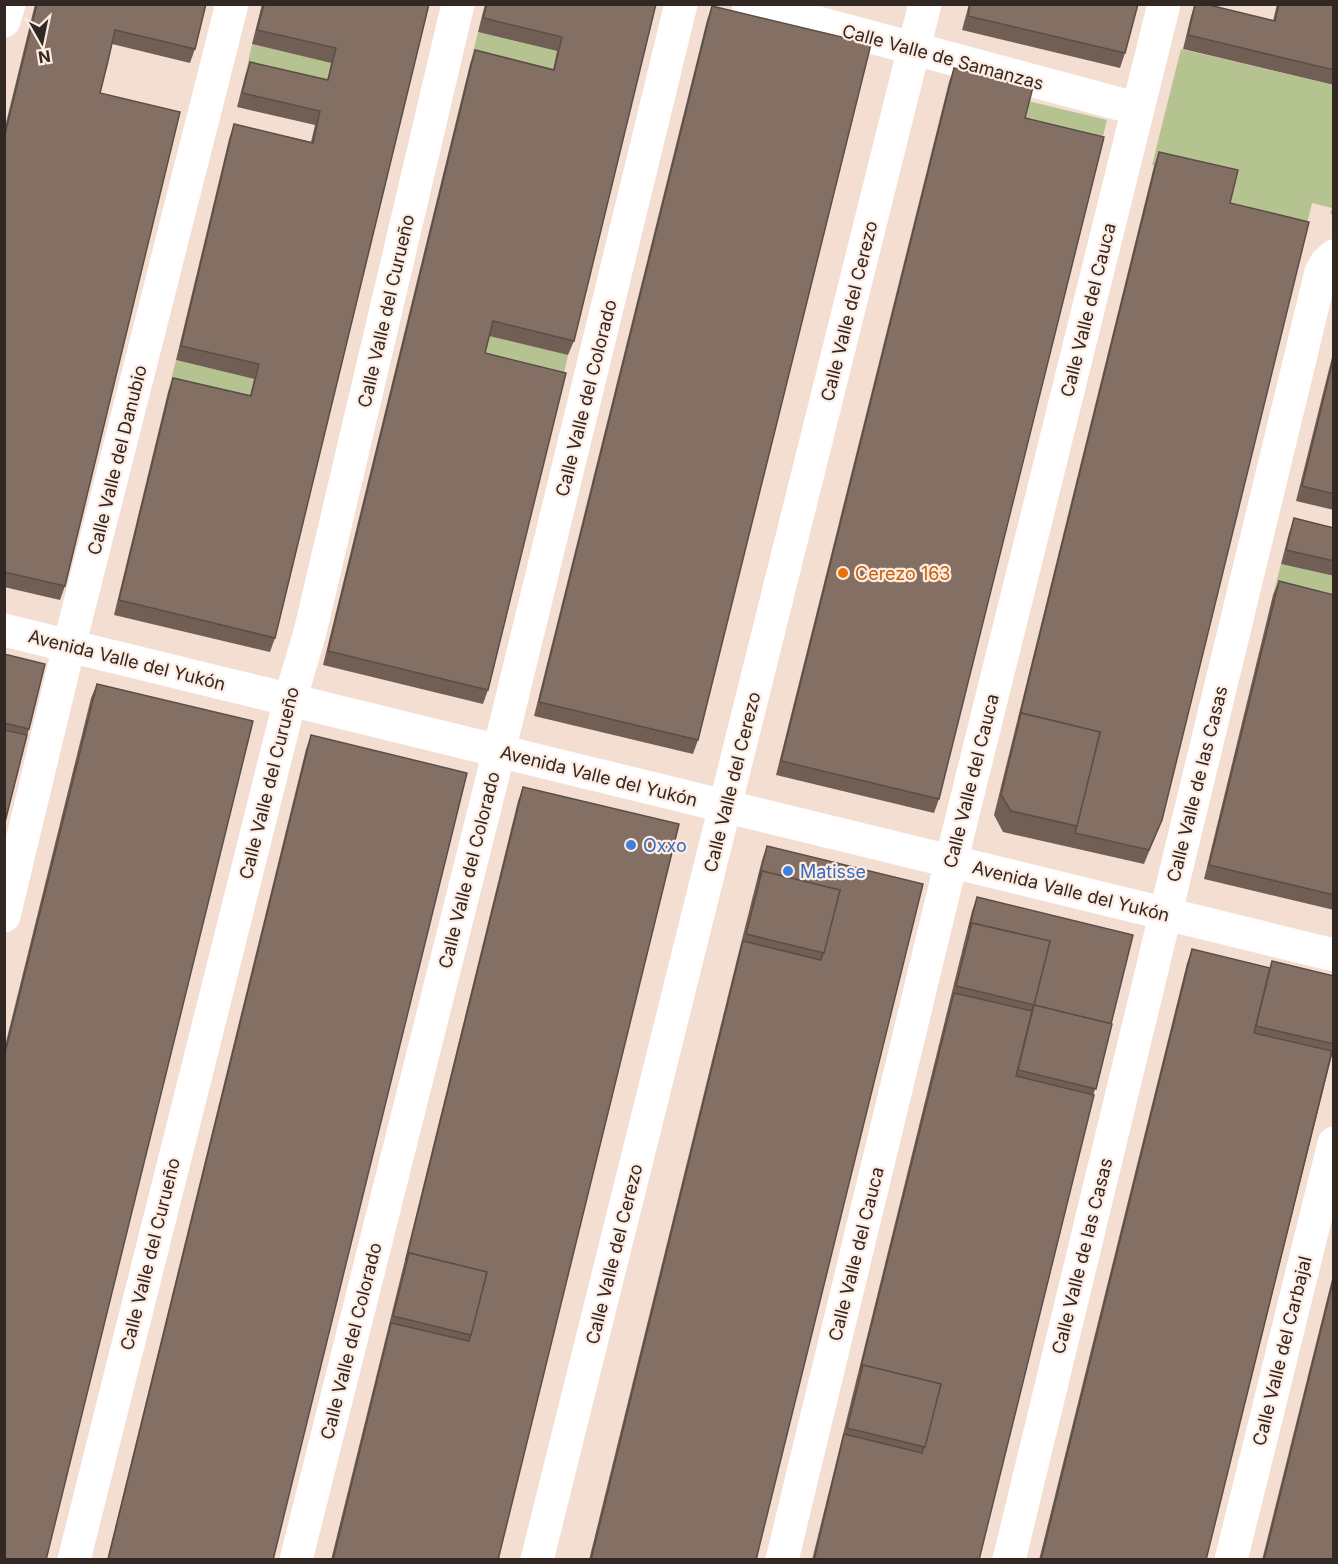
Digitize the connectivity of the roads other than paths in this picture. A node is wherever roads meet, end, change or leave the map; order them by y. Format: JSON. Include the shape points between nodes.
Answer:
{"nodes":[{"id":1,"x":9,"y":4,"type":"edge"},
{"id":2,"x":232,"y":4,"type":"edge"},
{"id":3,"x":458,"y":4,"type":"edge"},
{"id":4,"x":681,"y":4,"type":"edge"},
{"id":5,"x":748,"y":4,"type":"edge"},
{"id":6,"x":925,"y":4,"type":"edge"},
{"id":7,"x":1164,"y":4,"type":"edge"},
{"id":8,"x":4,"y":21,"type":"edge"},
{"id":9,"x":914,"y":49,"type":"junction"},
{"id":10,"x":1138,"y":108,"type":"junction"},
{"id":11,"x":1334,"y":256,"type":"edge"},
{"id":12,"x":4,"y":630,"type":"edge"},
{"id":13,"x":69,"y":646,"type":"junction"},
{"id":14,"x":290,"y":700,"type":"junction"},
{"id":15,"x":499,"y":751,"type":"junction"},
{"id":16,"x":726,"y":807,"type":"junction"},
{"id":17,"x":951,"y":862,"type":"junction"},
{"id":18,"x":1165,"y":914,"type":"junction"},
{"id":19,"x":4,"y":916,"type":"edge"},
{"id":20,"x":1334,"y":955,"type":"edge"},
{"id":21,"x":1334,"y":1143,"type":"edge"},
{"id":22,"x":74,"y":1560,"type":"edge"},
{"id":23,"x":296,"y":1560,"type":"edge"},
{"id":24,"x":537,"y":1560,"type":"edge"},
{"id":25,"x":782,"y":1560,"type":"edge"},
{"id":26,"x":1009,"y":1560,"type":"edge"},
{"id":27,"x":1231,"y":1560,"type":"edge"}],
"edges":[{"from":1,"to":8,"type":"street"},
{"from":2,"to":13,"type":"street","name":"Calle Valle del Danubio"},
{"from":3,"to":14,"type":"street","name":"Calle Valle del Curueño","via":[[310,632]]},
{"from":4,"to":15,"type":"street","name":"Calle Valle del Colorado"},
{"from":5,"to":9,"type":"street","name":"Calle Valle de Samanzas"},
{"from":6,"to":9,"type":"street","name":"Calle Valle del Cerezo"},
{"from":7,"to":10,"type":"street","name":"Calle Valle del Cauca"},
{"from":9,"to":10,"type":"street","name":"Calle Valle de Samanzas"},
{"from":9,"to":16,"type":"street","name":"Calle Valle del Cerezo"},
{"from":10,"to":17,"type":"street","name":"Calle Valle del Cauca"},
{"from":11,"to":18,"type":"street","name":"Calle Valle de las Casas","via":[[1322,272]]},
{"from":12,"to":13,"type":"street","name":"Avenida Valle del Yukón"},
{"from":13,"to":14,"type":"street","name":"Avenida Valle del Yukón"},
{"from":13,"to":19,"type":"street","name":"Calle Valle del Danubio"},
{"from":14,"to":15,"type":"street","name":"Avenida Valle del Yukón"},
{"from":14,"to":22,"type":"street","name":"Calle Valle del Curueño"},
{"from":15,"to":16,"type":"street","name":"Avenida Valle del Yukón"},
{"from":15,"to":23,"type":"street","name":"Calle Valle del Colorado"},
{"from":16,"to":17,"type":"street","name":"Avenida Valle del Yukón"},
{"from":16,"to":24,"type":"street","name":"Calle Valle del Cerezo"},
{"from":17,"to":18,"type":"street","name":"Avenida Valle del Yukón"},
{"from":17,"to":25,"type":"street","name":"Calle Valle del Cauca"},
{"from":18,"to":20,"type":"street","name":"Avenida Valle del Yukón"},
{"from":18,"to":26,"type":"street","name":"Calle Valle de las Casas"},
{"from":21,"to":27,"type":"street","name":"Calle Valle del Carbajal"}]}
